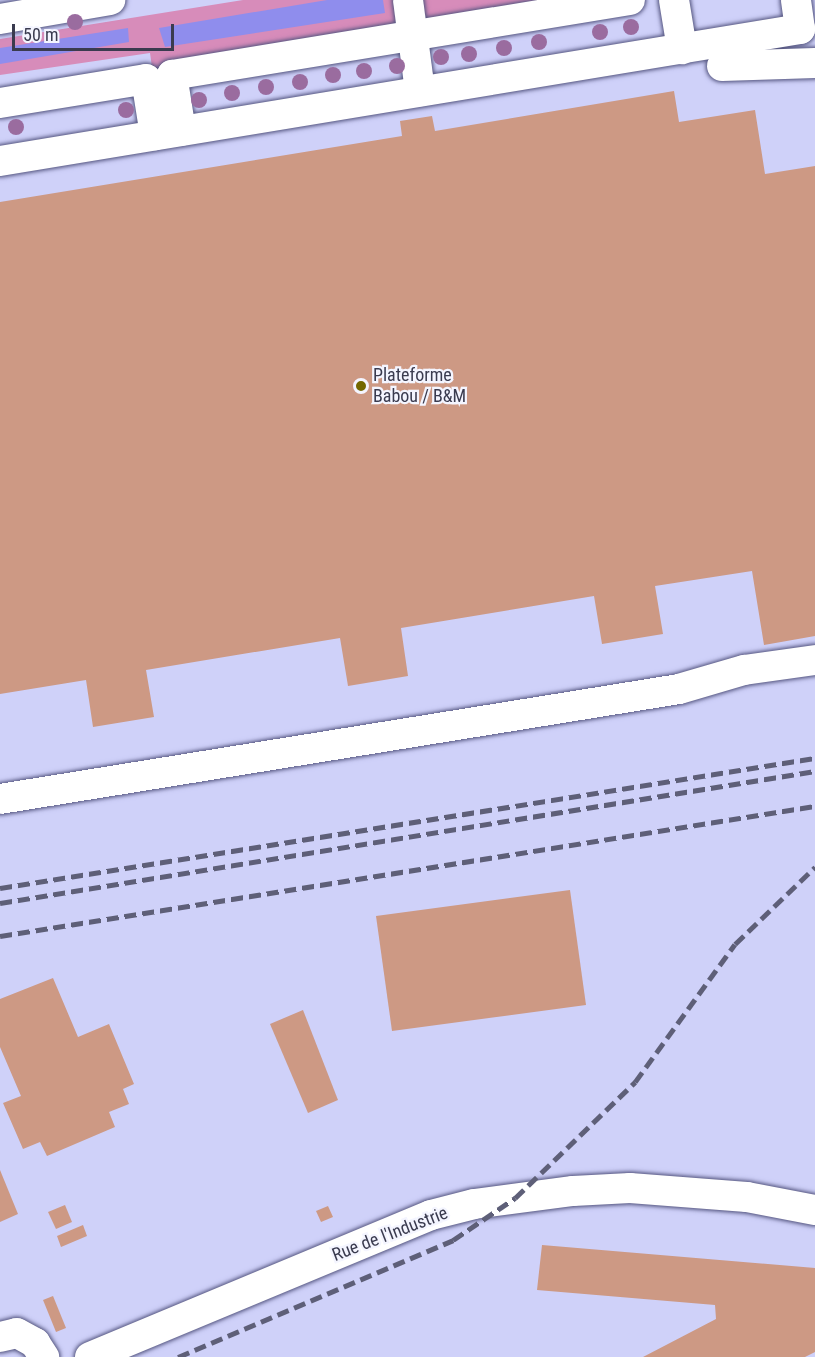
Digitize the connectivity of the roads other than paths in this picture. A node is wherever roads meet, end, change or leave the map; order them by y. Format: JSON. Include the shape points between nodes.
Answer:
{"nodes":[{"id":1,"x":110,"y":0,"type":"edge"},
{"id":2,"x":408,"y":0,"type":"edge"},
{"id":3,"x":630,"y":0,"type":"edge"},
{"id":4,"x":674,"y":0,"type":"edge"},
{"id":5,"x":796,"y":0,"type":"edge"},
{"id":6,"x":0,"y":19,"type":"edge"},
{"id":7,"x":412,"y":35,"type":"junction"},
{"id":8,"x":682,"y":49,"type":"junction"},
{"id":9,"x":815,"y":63,"type":"edge"},
{"id":10,"x":722,"y":66,"type":"dead end"},
{"id":11,"x":420,"y":91,"type":"junction"},
{"id":12,"x":0,"y":103,"type":"edge"},
{"id":13,"x":168,"y":133,"type":"junction"},
{"id":14,"x":0,"y":160,"type":"edge"},
{"id":15,"x":815,"y":660,"type":"edge"},
{"id":16,"x":0,"y":800,"type":"edge"},
{"id":17,"x":815,"y":1210,"type":"edge"},
{"id":18,"x":0,"y":1337,"type":"edge"},
{"id":19,"x":44,"y":1357,"type":"edge"},
{"id":20,"x":90,"y":1357,"type":"edge"}],
"edges":[{"from":1,"to":6,"type":"street"},
{"from":2,"to":7,"type":"street"},
{"from":3,"to":7,"type":"street"},
{"from":4,"to":8,"type":"street"},
{"from":5,"to":8,"type":"street","via":[[800,29]]},
{"from":7,"to":11,"type":"street"},
{"from":7,"to":13,"type":"street","via":[[172,75]]},
{"from":8,"to":11,"type":"street"},
{"from":9,"to":10,"type":"street"},
{"from":11,"to":13,"type":"street"},
{"from":12,"to":13,"type":"street","via":[[146,79]]},
{"from":13,"to":14,"type":"street"},
{"from":15,"to":16,"type":"street","via":[[744,670],[679,689]]},
{"from":17,"to":20,"type":"street","name":"Rue de l'Industrie","via":[[747,1197],[630,1188],[474,1204],[432,1215]]},
{"from":18,"to":19,"type":"street","via":[[17,1333],[35,1343]]}]}
